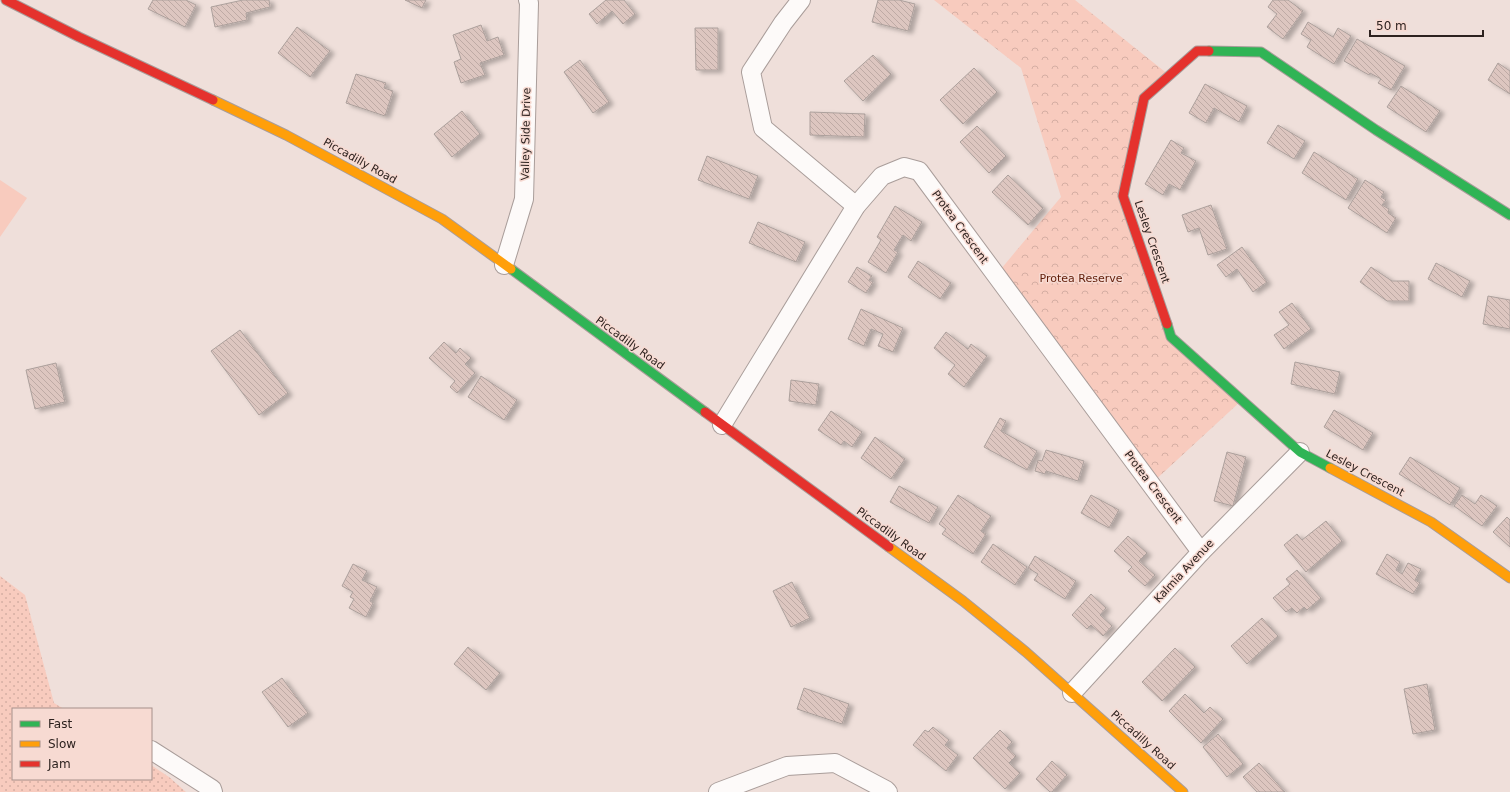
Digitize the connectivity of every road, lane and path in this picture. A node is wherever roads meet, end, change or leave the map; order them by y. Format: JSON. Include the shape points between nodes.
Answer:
{"nodes":[{"id":1,"x":6,"y":0,"type":"edge"},
{"id":2,"x":528,"y":0,"type":"edge"},
{"id":3,"x":801,"y":0,"type":"edge"},
{"id":4,"x":856,"y":206,"type":"junction"},
{"id":5,"x":1510,"y":214,"type":"edge"},
{"id":6,"x":504,"y":265,"type":"junction"},
{"id":7,"x":722,"y":425,"type":"junction"},
{"id":8,"x":1300,"y":452,"type":"junction"},
{"id":9,"x":1201,"y":552,"type":"junction"},
{"id":10,"x":1510,"y":578,"type":"edge"},
{"id":11,"x":1072,"y":693,"type":"junction"},
{"id":12,"x":152,"y":751,"type":"edge"},
{"id":13,"x":213,"y":792,"type":"edge"},
{"id":14,"x":718,"y":792,"type":"edge"},
{"id":15,"x":888,"y":792,"type":"edge"},
{"id":16,"x":1183,"y":792,"type":"edge"}],
"edges":[{"from":1,"to":6,"type":"main road","name":"Piccadilly Road","via":[[79,38],[286,135],[442,220]]},
{"from":2,"to":6,"type":"street","name":"Valley Side Drive","via":[[524,199]]},
{"from":3,"to":4,"type":"street","via":[[751,72],[763,128]]},
{"from":4,"to":7,"type":"street","name":"Protea Crescent"},
{"from":4,"to":9,"type":"street","name":"Protea Crescent","via":[[882,176],[904,168],[919,171]]},
{"from":5,"to":8,"type":"main road","name":"Lesley Crescent","via":[[1376,130],[1261,52],[1197,50],[1144,98],[1123,196],[1171,337]]},
{"from":6,"to":7,"type":"main road","name":"Piccadilly Road"},
{"from":7,"to":11,"type":"main road","name":"Piccadilly Road","via":[[963,601]]},
{"from":8,"to":9,"type":"street","name":"Kalmia Avenue"},
{"from":8,"to":10,"type":"main road","name":"Lesley Crescent","via":[[1431,522]]},
{"from":9,"to":11,"type":"street","name":"Kalmia Avenue"},
{"from":11,"to":16,"type":"main road","name":"Piccadilly Road"},
{"from":12,"to":13,"type":"street"},
{"from":14,"to":15,"type":"street","via":[[787,766],[835,763]]}]}
